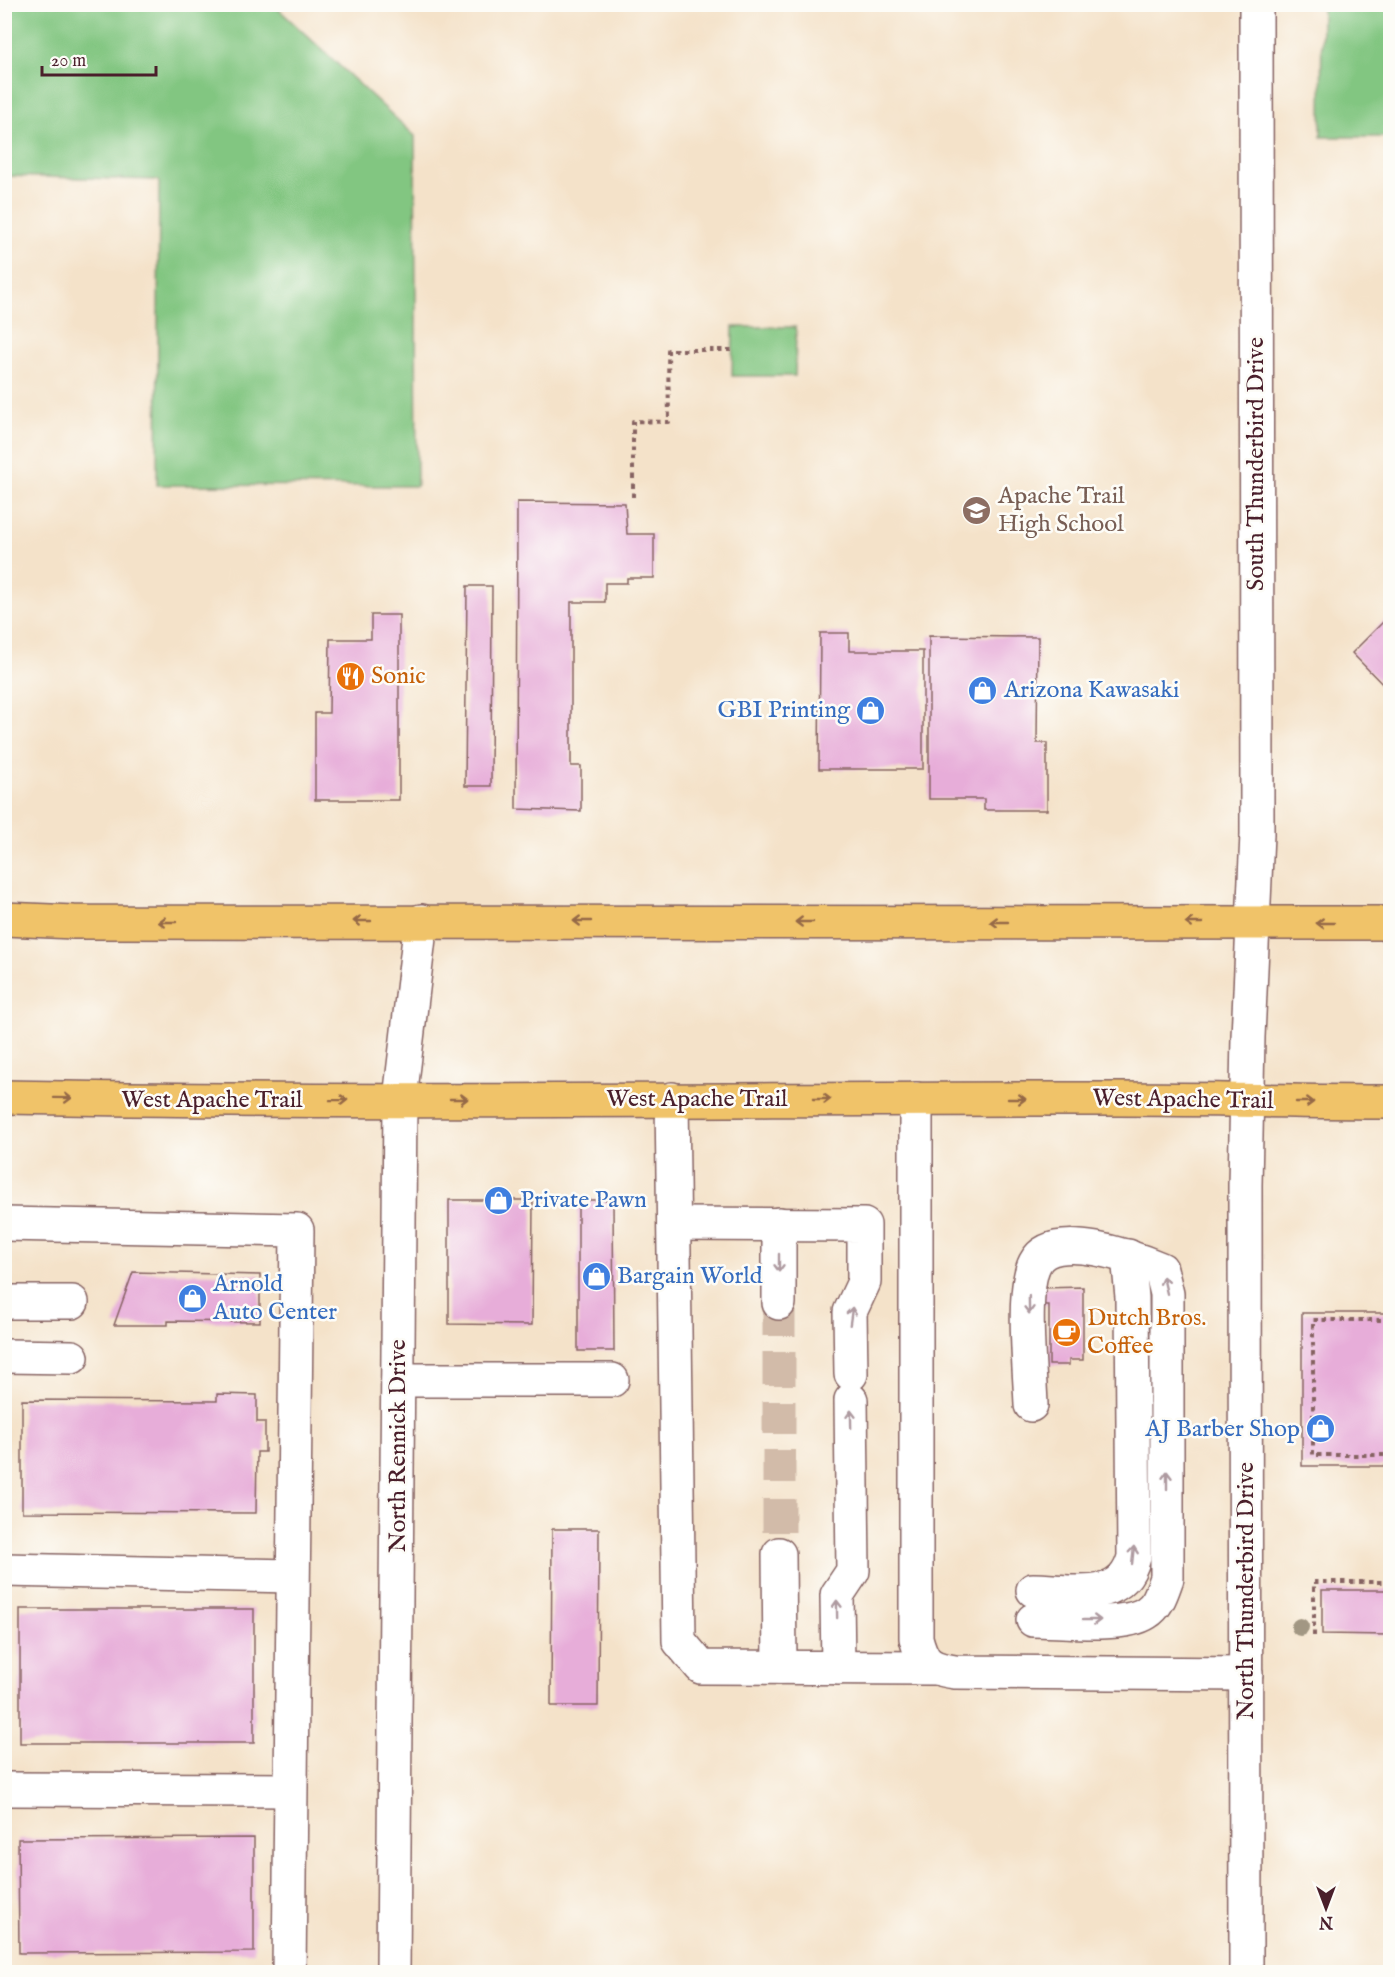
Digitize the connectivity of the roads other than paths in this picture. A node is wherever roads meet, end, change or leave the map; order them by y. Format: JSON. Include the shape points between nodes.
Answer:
{"nodes":[{"id":1,"x":1256,"y":4,"type":"edge"},
{"id":2,"x":4,"y":919,"type":"edge"},
{"id":3,"x":421,"y":921,"type":"junction"},
{"id":4,"x":1253,"y":923,"type":"junction"},
{"id":5,"x":1390,"y":923,"type":"edge"},
{"id":6,"x":4,"y":1097,"type":"edge"},
{"id":7,"x":400,"y":1099,"type":"junction"},
{"id":8,"x":672,"y":1099,"type":"junction"},
{"id":9,"x":916,"y":1099,"type":"junction"},
{"id":10,"x":1246,"y":1102,"type":"junction"},
{"id":11,"x":1390,"y":1102,"type":"edge"},
{"id":12,"x":4,"y":1224,"type":"edge"},
{"id":13,"x":674,"y":1224,"type":"junction"},
{"id":14,"x":779,"y":1224,"type":"junction"},
{"id":15,"x":4,"y":1302,"type":"edge"},
{"id":16,"x":72,"y":1302,"type":"dead end"},
{"id":17,"x":779,"y":1303,"type":"tunnel mouth"},
{"id":18,"x":4,"y":1356,"type":"edge"},
{"id":19,"x":72,"y":1357,"type":"dead end"},
{"id":20,"x":398,"y":1380,"type":"junction"},
{"id":21,"x":612,"y":1380,"type":"dead end"},
{"id":22,"x":1031,"y":1406,"type":"dead end"},
{"id":23,"x":779,"y":1554,"type":"tunnel mouth"},
{"id":24,"x":4,"y":1570,"type":"edge"},
{"id":25,"x":291,"y":1576,"type":"junction"},
{"id":26,"x":1033,"y":1605,"type":"dead end"},
{"id":27,"x":780,"y":1667,"type":"junction"},
{"id":28,"x":838,"y":1668,"type":"junction"},
{"id":29,"x":934,"y":1668,"type":"junction"},
{"id":30,"x":1246,"y":1674,"type":"junction"},
{"id":31,"x":4,"y":1789,"type":"edge"},
{"id":32,"x":290,"y":1790,"type":"junction"},
{"id":33,"x":289,"y":1972,"type":"edge"},
{"id":34,"x":393,"y":1972,"type":"edge"},
{"id":35,"x":1246,"y":1972,"type":"edge"}],
"edges":[{"from":1,"to":4,"type":"street","name":"South Thunderbird Drive","via":[[1257,834]]},
{"from":3,"to":2,"type":"main road","one_way":true},
{"from":4,"to":3,"type":"main road","one_way":true},
{"from":3,"to":7,"type":"street","name":"North Rennick Drive"},
{"from":5,"to":4,"type":"main road","one_way":true},
{"from":4,"to":10,"type":"street","name":"South Thunderbird Drive"},
{"from":6,"to":7,"type":"main road","name":"West Apache Trail","one_way":true,"via":[[217,1102]]},
{"from":7,"to":8,"type":"main road","name":"West Apache Trail","one_way":true},
{"from":7,"to":20,"type":"street","name":"North Rennick Drive"},
{"from":8,"to":9,"type":"main road","name":"West Apache Trail","one_way":true},
{"from":8,"to":13,"type":"street"},
{"from":9,"to":10,"type":"main road","name":"West Apache Trail","one_way":true},
{"from":9,"to":29,"type":"street","via":[[916,1638],[921,1656]]},
{"from":10,"to":11,"type":"main road","name":"West Apache Trail","one_way":true},
{"from":10,"to":30,"type":"street","name":"North Thunderbird Drive"},
{"from":12,"to":25,"type":"street","via":[[297,1230]]},
{"from":13,"to":14,"type":"street"},
{"from":13,"to":27,"type":"street","via":[[679,1641],[701,1667]]},
{"from":14,"to":17,"type":"street","one_way":true},
{"from":28,"to":14,"type":"street","one_way":true,"via":[[837,1595],[853,1571],[850,1312],[864,1282],[864,1225]]},
{"from":15,"to":16,"type":"street"},
{"from":18,"to":19,"type":"street"},
{"from":20,"to":21,"type":"street"},
{"from":20,"to":34,"type":"street","name":"North Rennick Drive"},
{"from":26,"to":22,"type":"street","one_way":true,"via":[[1105,1591],[1120,1584],[1130,1572],[1134,1557],[1132,1298],[1128,1256],[1103,1249],[1055,1248],[1035,1260],[1028,1280]]},
{"from":23,"to":27,"type":"street"},
{"from":24,"to":25,"type":"street"},
{"from":25,"to":32,"type":"street"},
{"from":27,"to":28,"type":"street"},
{"from":28,"to":29,"type":"street"},
{"from":29,"to":30,"type":"street","via":[[955,1672]]},
{"from":30,"to":35,"type":"street","name":"North Thunderbird Drive"},
{"from":31,"to":32,"type":"street"},
{"from":32,"to":33,"type":"street"}]}
